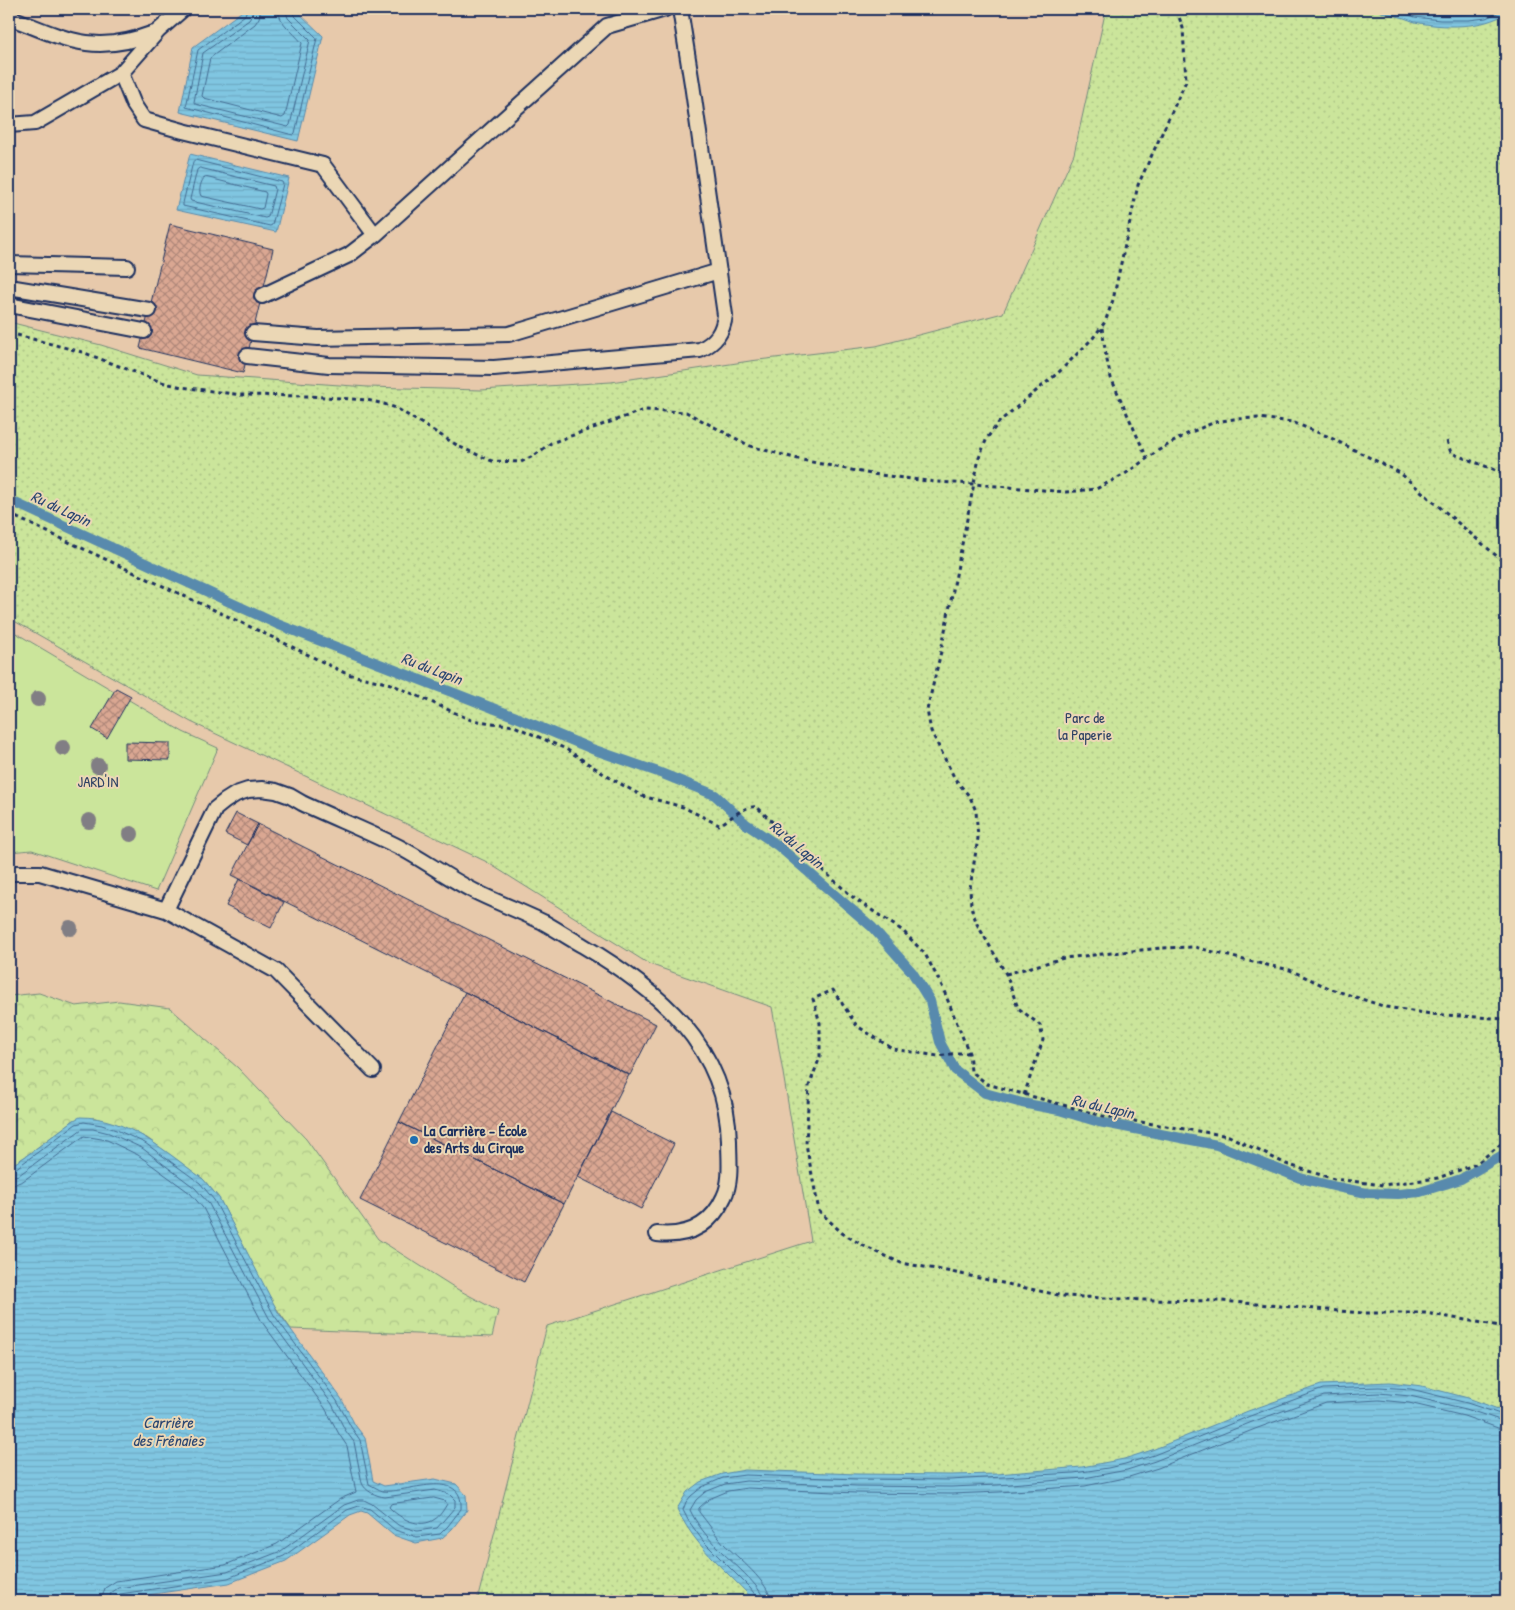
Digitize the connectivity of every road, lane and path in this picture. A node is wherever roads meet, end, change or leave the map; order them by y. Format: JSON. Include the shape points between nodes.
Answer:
{"nodes":[{"id":1,"x":183,"y":9,"type":"edge"},
{"id":2,"x":665,"y":9,"type":"edge"},
{"id":3,"x":680,"y":9,"type":"edge"},
{"id":4,"x":1176,"y":9,"type":"edge"},
{"id":5,"x":9,"y":17,"type":"edge"},
{"id":6,"x":158,"y":31,"type":"junction"},
{"id":7,"x":121,"y":72,"type":"junction"},
{"id":8,"x":9,"y":126,"type":"edge"},
{"id":9,"x":375,"y":235,"type":"junction"},
{"id":10,"x":9,"y":264,"type":"edge"},
{"id":11,"x":126,"y":267,"type":"dead end"},
{"id":12,"x":718,"y":271,"type":"junction"},
{"id":13,"x":9,"y":287,"type":"edge"},
{"id":14,"x":262,"y":296,"type":"dead end"},
{"id":15,"x":9,"y":305,"type":"edge"},
{"id":16,"x":149,"y":310,"type":"dead end"},
{"id":17,"x":1102,"y":327,"type":"junction"},
{"id":18,"x":144,"y":331,"type":"dead end"},
{"id":19,"x":9,"y":332,"type":"edge"},
{"id":20,"x":253,"y":333,"type":"dead end"},
{"id":21,"x":247,"y":356,"type":"dead end"},
{"id":22,"x":1447,"y":441,"type":"dead end"},
{"id":23,"x":1147,"y":458,"type":"junction"},
{"id":24,"x":1506,"y":474,"type":"edge"},
{"id":25,"x":974,"y":484,"type":"junction"},
{"id":26,"x":9,"y":514,"type":"edge"},
{"id":27,"x":1506,"y":564,"type":"edge"},
{"id":28,"x":9,"y":873,"type":"edge"},
{"id":29,"x":166,"y":910,"type":"junction"},
{"id":30,"x":1006,"y":974,"type":"junction"},
{"id":31,"x":1506,"y":1019,"type":"edge"},
{"id":32,"x":969,"y":1053,"type":"junction"},
{"id":33,"x":372,"y":1070,"type":"dead end"},
{"id":34,"x":1024,"y":1095,"type":"junction"},
{"id":35,"x":1506,"y":1140,"type":"edge"},
{"id":36,"x":657,"y":1234,"type":"dead end"},
{"id":37,"x":1506,"y":1328,"type":"edge"}],
"edges":[{"from":1,"to":6,"type":"lane"},
{"from":2,"to":9,"type":"lane","via":[[607,26]]},
{"from":3,"to":12,"type":"lane"},
{"from":4,"to":17,"type":"path","via":[[1183,28],[1186,81],[1138,184],[1113,300]]},
{"from":5,"to":6,"type":"lane","via":[[69,40],[92,44],[115,44]]},
{"from":6,"to":7,"type":"lane"},
{"from":7,"to":8,"type":"lane","via":[[35,123]]},
{"from":7,"to":9,"type":"lane","via":[[134,105],[144,120],[323,165]]},
{"from":9,"to":14,"type":"lane","via":[[349,255]]},
{"from":10,"to":11,"type":"lane"},
{"from":12,"to":20,"type":"lane","via":[[509,334],[318,338]]},
{"from":12,"to":21,"type":"lane","via":[[724,326],[711,344],[700,350],[494,368],[329,365]]},
{"from":13,"to":16,"type":"lane"},
{"from":15,"to":18,"type":"lane"},
{"from":17,"to":23,"type":"path","via":[[1111,378]]},
{"from":17,"to":25,"type":"path","via":[[1059,372],[1000,421],[987,438]]},
{"from":19,"to":25,"type":"path","via":[[82,352],[160,382],[182,387],[241,395],[310,396],[384,404],[492,462],[521,462],[551,443],[644,410],[686,412],[750,446],[802,460],[871,474]]},
{"from":22,"to":24,"type":"path","via":[[1451,453]]},
{"from":23,"to":25,"type":"path","via":[[1096,489],[1066,492]]},
{"from":23,"to":27,"type":"path","via":[[1215,422],[1259,418],[1292,422],[1400,472]]},
{"from":25,"to":30,"type":"path","via":[[927,710],[931,731],[955,779],[970,797],[976,811],[978,838],[970,888],[971,907],[977,924]]},
{"from":26,"to":32,"type":"path","via":[[347,674],[391,684],[471,720],[514,726],[566,749],[642,796],[682,807],[719,825],[746,808],[757,807],[855,899],[903,931],[925,954],[942,986]]},
{"from":28,"to":29,"type":"lane","via":[[40,872]]},
{"from":29,"to":33,"type":"lane","via":[[276,970]]},
{"from":29,"to":36,"type":"lane","via":[[215,809],[236,794],[262,789],[290,796],[399,847],[473,891],[544,923],[616,965],[671,1010],[704,1051],[724,1104],[729,1134],[730,1170],[726,1194],[719,1208],[698,1228],[671,1235]]},
{"from":30,"to":31,"type":"path","via":[[1064,958],[1195,947],[1290,970],[1331,989],[1386,1007]]},
{"from":30,"to":34,"type":"path","via":[[1018,1008],[1040,1025],[1043,1040]]},
{"from":32,"to":34,"type":"path","via":[[971,1071],[987,1084]]},
{"from":32,"to":37,"type":"path","via":[[938,1056],[893,1049],[857,1026],[833,990],[813,999],[820,1023],[820,1057],[809,1086],[806,1144],[819,1211],[842,1234],[901,1263],[1063,1296],[1221,1300],[1363,1313],[1425,1313]]},
{"from":34,"to":35,"type":"path","via":[[1102,1116],[1229,1136],[1286,1164],[1334,1179],[1383,1185],[1438,1178],[1476,1164]]}]}
